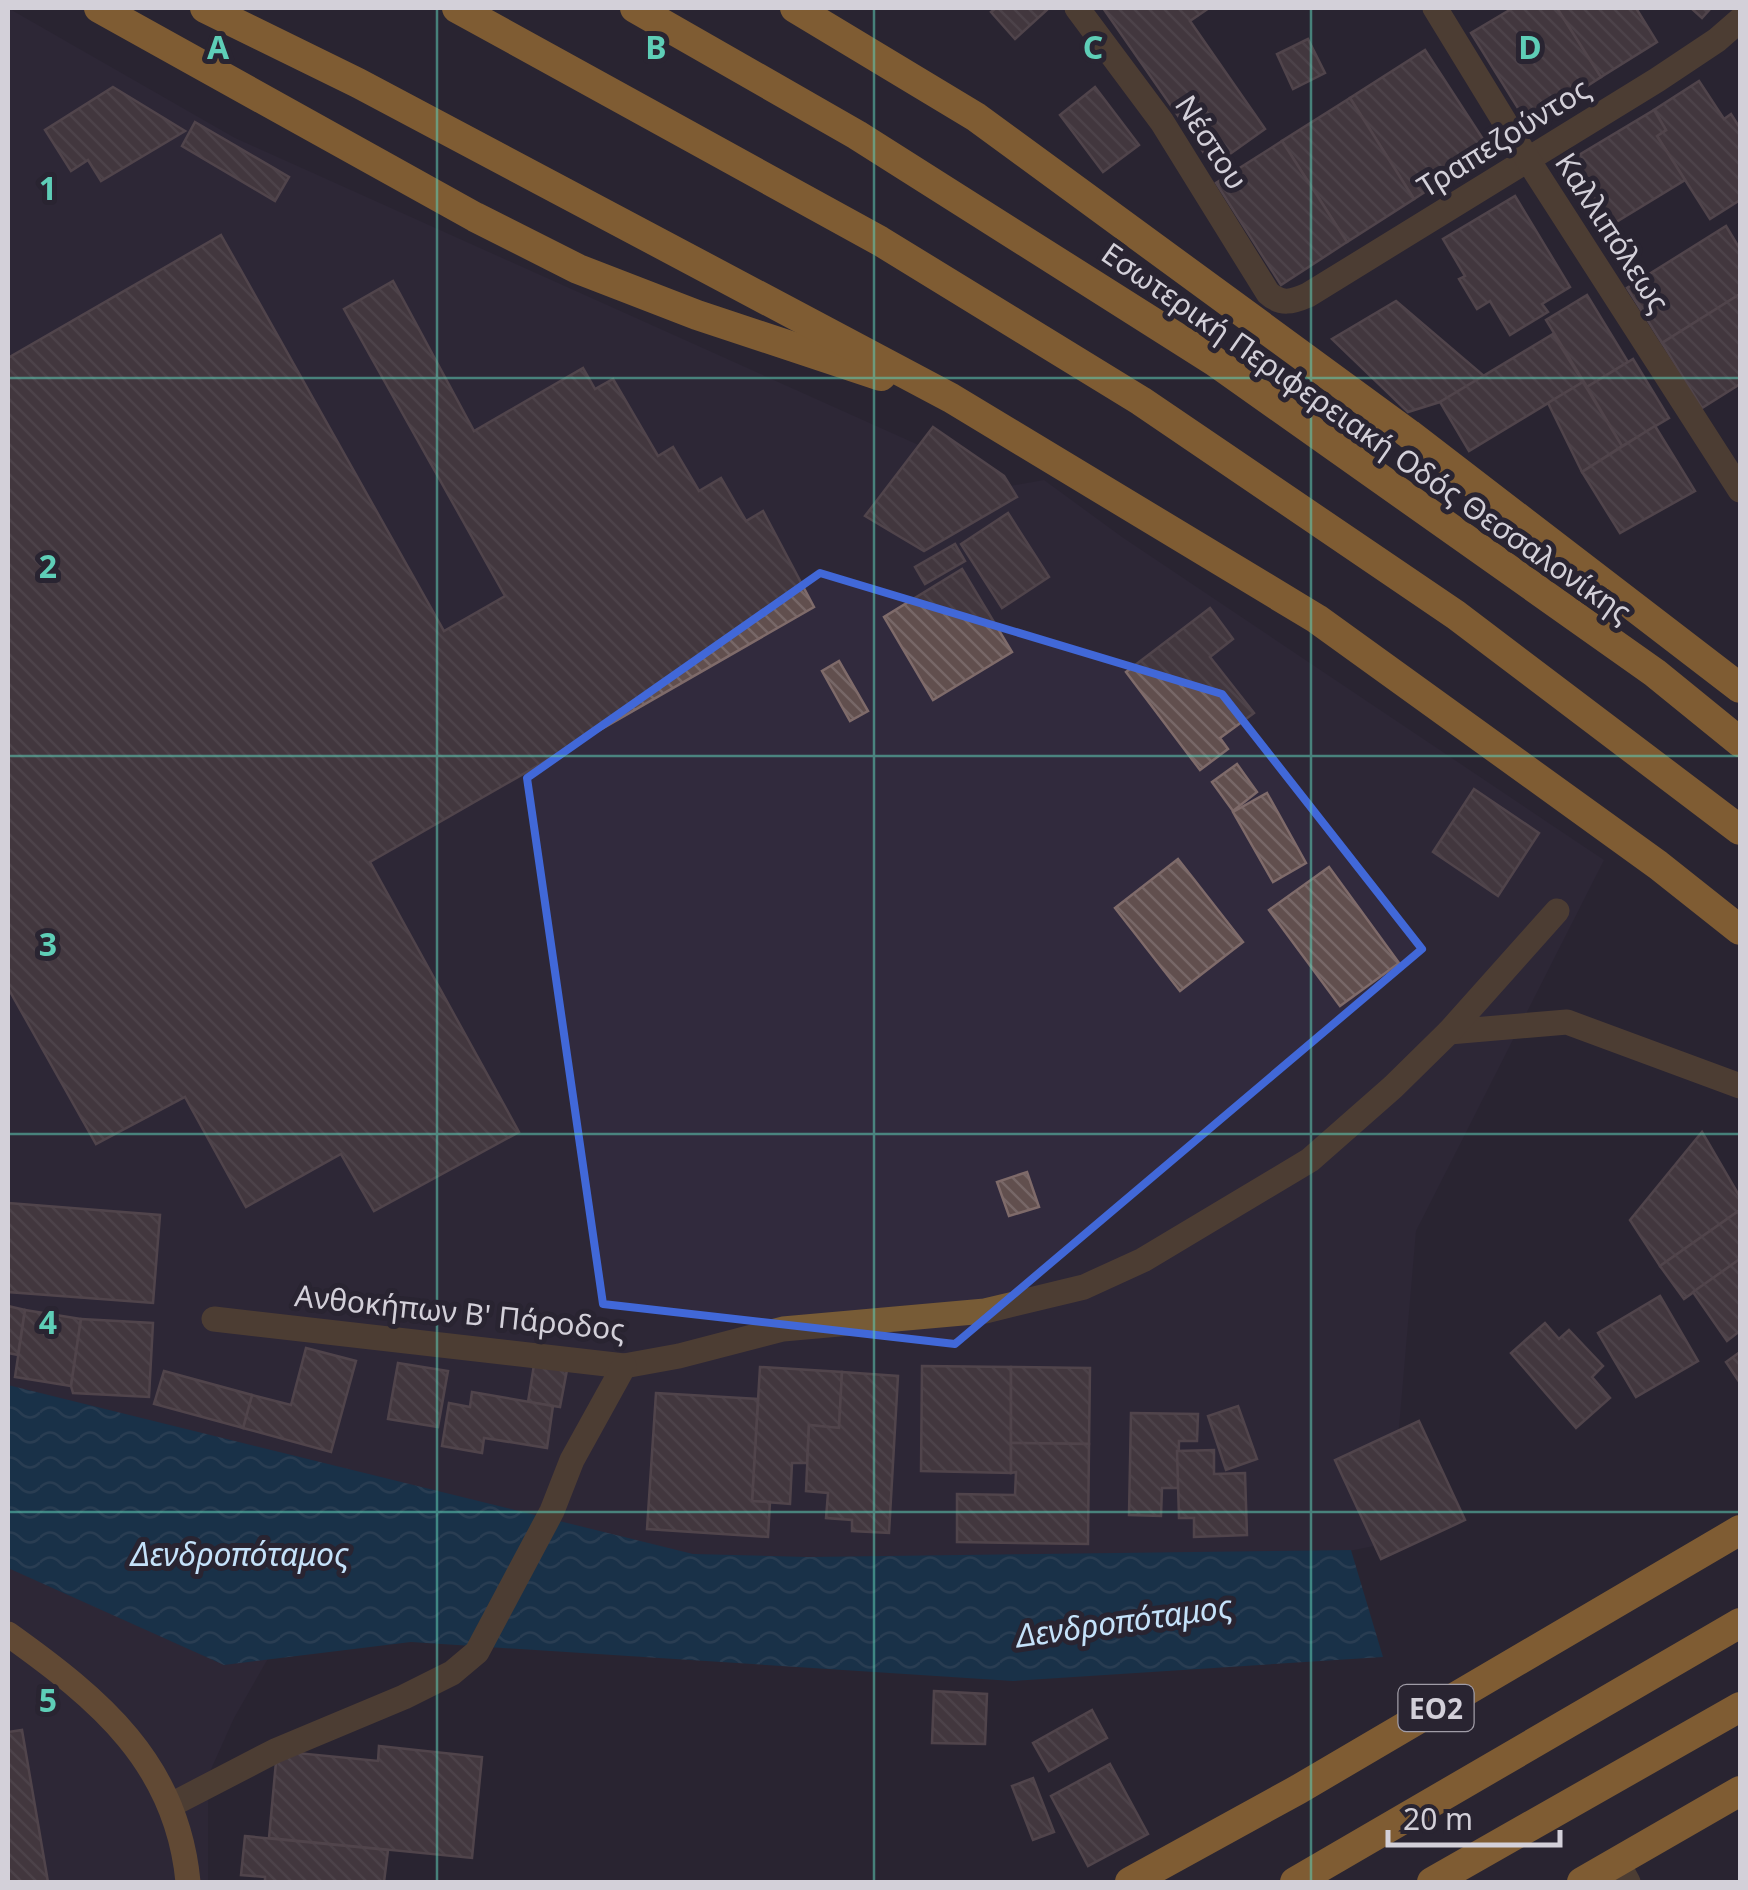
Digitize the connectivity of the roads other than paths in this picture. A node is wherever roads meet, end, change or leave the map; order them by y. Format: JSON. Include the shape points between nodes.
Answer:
{"nodes":[{"id":1,"x":99,"y":8,"type":"edge"},
{"id":2,"x":204,"y":8,"type":"edge"},
{"id":3,"x":458,"y":8,"type":"edge"},
{"id":4,"x":635,"y":8,"type":"edge"},
{"id":5,"x":794,"y":8,"type":"edge"},
{"id":6,"x":1077,"y":8,"type":"edge"},
{"id":7,"x":1434,"y":8,"type":"edge"},
{"id":8,"x":1740,"y":20,"type":"edge"},
{"id":9,"x":1528,"y":160,"type":"junction"},
{"id":10,"x":1294,"y":301,"type":"joint"},
{"id":11,"x":951,"y":398,"type":"junction"},
{"id":12,"x":1740,"y":490,"type":"edge"},
{"id":13,"x":1740,"y":688,"type":"edge"},
{"id":14,"x":1740,"y":742,"type":"edge"},
{"id":15,"x":1740,"y":830,"type":"edge"},
{"id":16,"x":1557,"y":911,"type":"dead end"},
{"id":17,"x":1740,"y":930,"type":"edge"},
{"id":18,"x":1449,"y":1032,"type":"junction"},
{"id":19,"x":1740,"y":1086,"type":"edge"},
{"id":20,"x":214,"y":1318,"type":"dead end"},
{"id":21,"x":624,"y":1366,"type":"junction"},
{"id":22,"x":1740,"y":1530,"type":"edge"},
{"id":23,"x":1740,"y":1623,"type":"edge"},
{"id":24,"x":8,"y":1634,"type":"edge"},
{"id":25,"x":1740,"y":1706,"type":"edge"},
{"id":26,"x":1740,"y":1790,"type":"edge"},
{"id":27,"x":172,"y":1805,"type":"junction"},
{"id":28,"x":1622,"y":1872,"type":"edge"},
{"id":29,"x":188,"y":1882,"type":"edge"},
{"id":30,"x":1130,"y":1882,"type":"edge"},
{"id":31,"x":1295,"y":1882,"type":"edge"},
{"id":32,"x":1432,"y":1882,"type":"edge"},
{"id":33,"x":1582,"y":1882,"type":"edge"}],
"edges":[{"from":1,"to":11,"type":"highway","via":[[578,269],[697,316]]},
{"from":2,"to":11,"type":"highway"},
{"from":3,"to":15,"type":"highway","via":[[880,241],[1141,401],[1456,615]]},
{"from":4,"to":14,"type":"highway","name":"Εσωτερική Περιφερειακή Οδός Θεσσαλονίκης","via":[[857,136],[1214,361],[1655,673]]},
{"from":5,"to":13,"type":"highway","via":[[976,117],[1409,434]]},
{"from":6,"to":10,"type":"street","name":"Νέστου","via":[[1170,134],[1268,293],[1279,302]]},
{"from":7,"to":9,"type":"street","name":"Καλλιπόλεως"},
{"from":8,"to":9,"type":"street","name":"Τραπεζούντος","via":[[1695,56]]},
{"from":9,"to":10,"type":"street","name":"Τραπεζούντος"},
{"from":9,"to":12,"type":"street","name":"Καλλιπόλεως"},
{"from":11,"to":17,"type":"highway","via":[[1316,619]]},
{"from":16,"to":18,"type":"street","name":"Ανθοκήπων Β' Πάροδος"},
{"from":18,"to":19,"type":"street","via":[[1567,1022]]},
{"from":18,"to":21,"type":"street","name":"Ανθοκήπων Β' Πάροδος","via":[[1310,1160],[1143,1260],[1084,1286],[985,1311],[783,1329]]},
{"from":20,"to":21,"type":"street","name":"Ανθοκήπων Β' Πάροδος"},
{"from":21,"to":27,"type":"street","via":[[478,1652],[452,1673]]},
{"from":22,"to":30,"type":"highway","number":"ΕΟ2"},
{"from":23,"to":31,"type":"highway","number":"ΕΟ2"},
{"from":24,"to":27,"type":"street","via":[[110,1717]]},
{"from":25,"to":32,"type":"highway"},
{"from":26,"to":28,"type":"highway"},
{"from":27,"to":29,"type":"street"},
{"from":28,"to":33,"type":"highway"}]}
